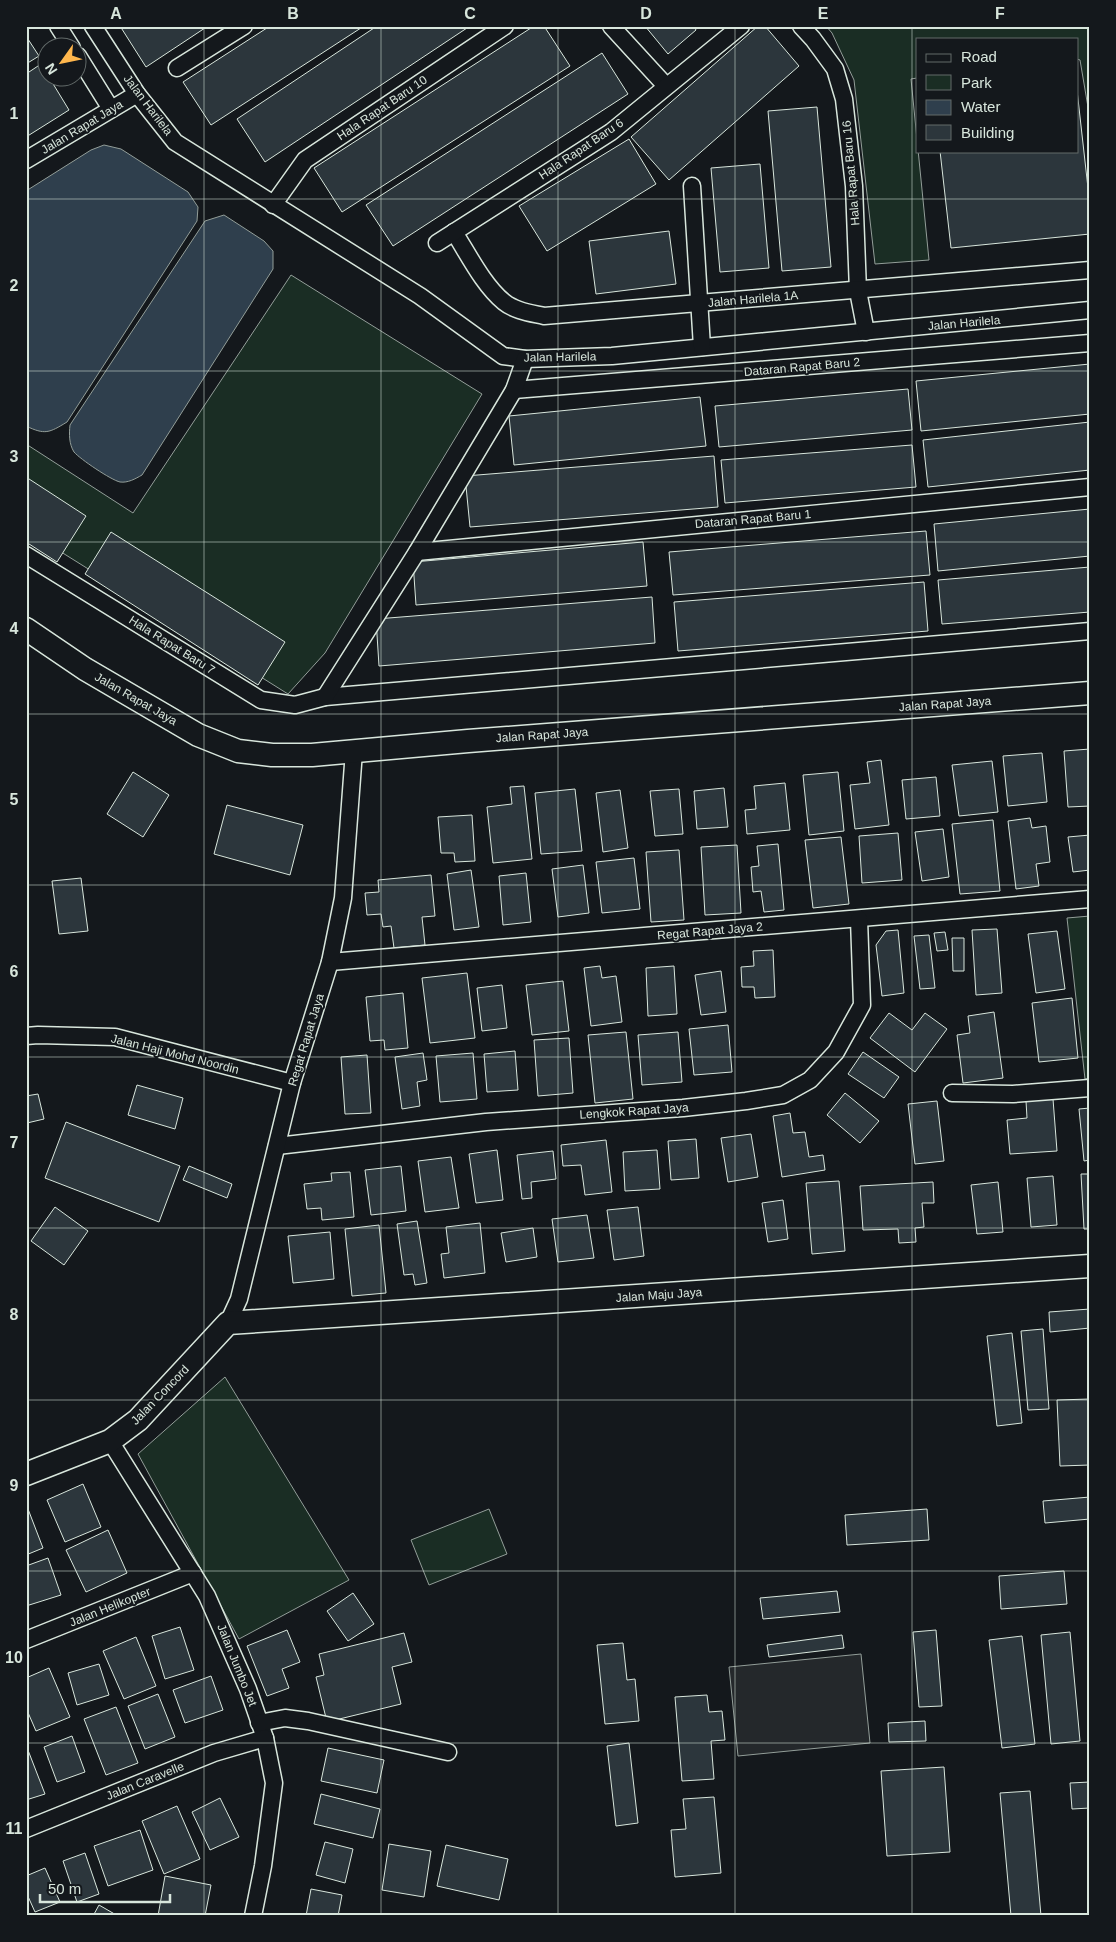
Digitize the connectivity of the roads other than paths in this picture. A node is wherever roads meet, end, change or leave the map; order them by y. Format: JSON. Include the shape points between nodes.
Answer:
{"nodes":[{"id":1,"x":58,"y":26,"type":"edge"},
{"id":2,"x":93,"y":26,"type":"edge"},
{"id":3,"x":244,"y":26,"type":"edge"},
{"id":4,"x":505,"y":26,"type":"edge"},
{"id":5,"x":611,"y":26,"type":"edge"},
{"id":6,"x":741,"y":26,"type":"edge"},
{"id":7,"x":801,"y":26,"type":"edge"},
{"id":8,"x":66,"y":38,"type":"edge"},
{"id":9,"x":177,"y":68,"type":"dead end"},
{"id":10,"x":88,"y":72,"type":"edge"},
{"id":11,"x":666,"y":86,"type":"junction"},
{"id":12,"x":137,"y":94,"type":"junction"},
{"id":13,"x":111,"y":108,"type":"junction"},
{"id":14,"x":26,"y":160,"type":"edge"},
{"id":15,"x":692,"y":186,"type":"dead end"},
{"id":16,"x":273,"y":205,"type":"junction"},
{"id":17,"x":454,"y":232,"type":"junction"},
{"id":18,"x":437,"y":243,"type":"dead end"},
{"id":19,"x":1090,"y":270,"type":"edge"},
{"id":20,"x":858,"y":291,"type":"junction"},
{"id":21,"x":698,"y":304,"type":"junction"},
{"id":22,"x":1090,"y":310,"type":"edge"},
{"id":23,"x":866,"y":332,"type":"junction"},
{"id":24,"x":1090,"y":343,"type":"edge"},
{"id":25,"x":702,"y":347,"type":"junction"},
{"id":26,"x":525,"y":359,"type":"junction"},
{"id":27,"x":514,"y":390,"type":"junction"},
{"id":28,"x":1090,"y":487,"type":"edge"},
{"id":29,"x":417,"y":552,"type":"junction"},
{"id":30,"x":26,"y":555,"type":"edge"},
{"id":31,"x":26,"y":629,"type":"edge"},
{"id":32,"x":1090,"y":631,"type":"edge"},
{"id":33,"x":1090,"y":693,"type":"edge"},
{"id":34,"x":325,"y":697,"type":"junction"},
{"id":35,"x":354,"y":752,"type":"junction"},
{"id":36,"x":1090,"y":899,"type":"edge"},
{"id":37,"x":859,"y":919,"type":"junction"},
{"id":38,"x":330,"y":962,"type":"junction"},
{"id":39,"x":26,"y":1036,"type":"edge"},
{"id":40,"x":292,"y":1083,"type":"junction"},
{"id":41,"x":1090,"y":1088,"type":"edge"},
{"id":42,"x":952,"y":1093,"type":"dead end"},
{"id":43,"x":276,"y":1146,"type":"junction"},
{"id":44,"x":1090,"y":1266,"type":"edge"},
{"id":45,"x":228,"y":1323,"type":"junction"},
{"id":46,"x":110,"y":1441,"type":"junction"},
{"id":47,"x":26,"y":1474,"type":"edge"},
{"id":48,"x":193,"y":1573,"type":"junction"},
{"id":49,"x":26,"y":1640,"type":"edge"},
{"id":50,"x":262,"y":1730,"type":"junction"},
{"id":51,"x":448,"y":1752,"type":"dead end"},
{"id":52,"x":26,"y":1829,"type":"edge"},
{"id":53,"x":253,"y":1916,"type":"edge"}],
"edges":[{"from":1,"to":8,"type":"street"},
{"from":2,"to":12,"type":"street","name":"Jalan Harilela"},
{"from":3,"to":9,"type":"street"},
{"from":4,"to":16,"type":"street","name":"Hala Rapat Baru 10","via":[[305,160]]},
{"from":5,"to":11,"type":"street"},
{"from":6,"to":11,"type":"street","name":"Hala Rapat Baru 6"},
{"from":7,"to":20,"type":"street","name":"Hala Rapat Baru 16","via":[[835,69],[844,99],[854,186]]},
{"from":10,"to":13,"type":"street"},
{"from":11,"to":17,"type":"street","name":"Hala Rapat Baru 6","via":[[611,132]]},
{"from":12,"to":13,"type":"street","name":"Jalan Rapat Jaya"},
{"from":12,"to":16,"type":"street","name":"Jalan Harilela","via":[[175,142]]},
{"from":13,"to":14,"type":"street","name":"Jalan Rapat Jaya"},
{"from":15,"to":21,"type":"street"},
{"from":16,"to":26,"type":"street","name":"Jalan Harilela","via":[[420,296],[503,356]]},
{"from":17,"to":18,"type":"street","name":"Hala Rapat Baru 6"},
{"from":17,"to":21,"type":"street","name":"Jalan Harilela 1A","via":[[504,303],[520,311],[544,316]]},
{"from":19,"to":20,"type":"street","name":"Jalan Harilela 1A"},
{"from":20,"to":21,"type":"street","name":"Jalan Harilela 1A"},
{"from":20,"to":23,"type":"street","name":"Hala Rapat Baru 16"},
{"from":21,"to":25,"type":"street"},
{"from":22,"to":23,"type":"street","name":"Jalan Harilela"},
{"from":23,"to":25,"type":"street","name":"Jalan Harilela"},
{"from":24,"to":27,"type":"street","name":"Dataran Rapat Baru 2"},
{"from":25,"to":26,"type":"street","name":"Jalan Harilela","via":[[612,356]]},
{"from":26,"to":27,"type":"street"},
{"from":27,"to":29,"type":"street"},
{"from":28,"to":29,"type":"street","name":"Dataran Rapat Baru 1"},
{"from":29,"to":34,"type":"street"},
{"from":30,"to":34,"type":"street","name":"Hala Rapat Baru 7","via":[[260,700],[295,705]]},
{"from":31,"to":35,"type":"street","name":"Jalan Rapat Jaya","via":[[85,669],[198,735],[238,751],[272,755]]},
{"from":32,"to":34,"type":"street"},
{"from":33,"to":35,"type":"street","name":"Jalan Rapat Jaya"},
{"from":35,"to":38,"type":"street","name":"Regat Rapat Jaya","via":[[343,898]]},
{"from":36,"to":37,"type":"street","name":"Regat Rapat Jaya 2"},
{"from":37,"to":38,"type":"street","name":"Regat Rapat Jaya 2"},
{"from":37,"to":43,"type":"street","name":"Lengkok Rapat Jaya","via":[[862,1005],[836,1052],[810,1080],[782,1095],[746,1102],[486,1122]]},
{"from":38,"to":40,"type":"street","name":"Regat Rapat Jaya"},
{"from":39,"to":40,"type":"street","name":"Jalan Haji Mohd Noordin","via":[[115,1037]]},
{"from":40,"to":43,"type":"street","name":"Regat Rapat Jaya"},
{"from":41,"to":42,"type":"street","via":[[1013,1094]]},
{"from":43,"to":45,"type":"street","name":"Regat Rapat Jaya","via":[[239,1298]]},
{"from":44,"to":45,"type":"street","name":"Jalan Maju Jaya"},
{"from":45,"to":46,"type":"street","name":"Jalan Concord","via":[[138,1420]]},
{"from":46,"to":47,"type":"street","name":"Jalan Concord"},
{"from":46,"to":48,"type":"street","name":"Jalan Jumbo Jet"},
{"from":48,"to":49,"type":"street","name":"Jalan Helikopter"},
{"from":48,"to":50,"type":"street","name":"Jalan Jumbo Jet","via":[[207,1596],[248,1689]]},
{"from":50,"to":51,"type":"street","name":"Jalan Caravelle","via":[[285,1718]]},
{"from":50,"to":52,"type":"street","name":"Jalan Caravelle","via":[[214,1753]]},
{"from":50,"to":53,"type":"street","name":"Jalan Jumbo Jet","via":[[274,1783]]}]}
